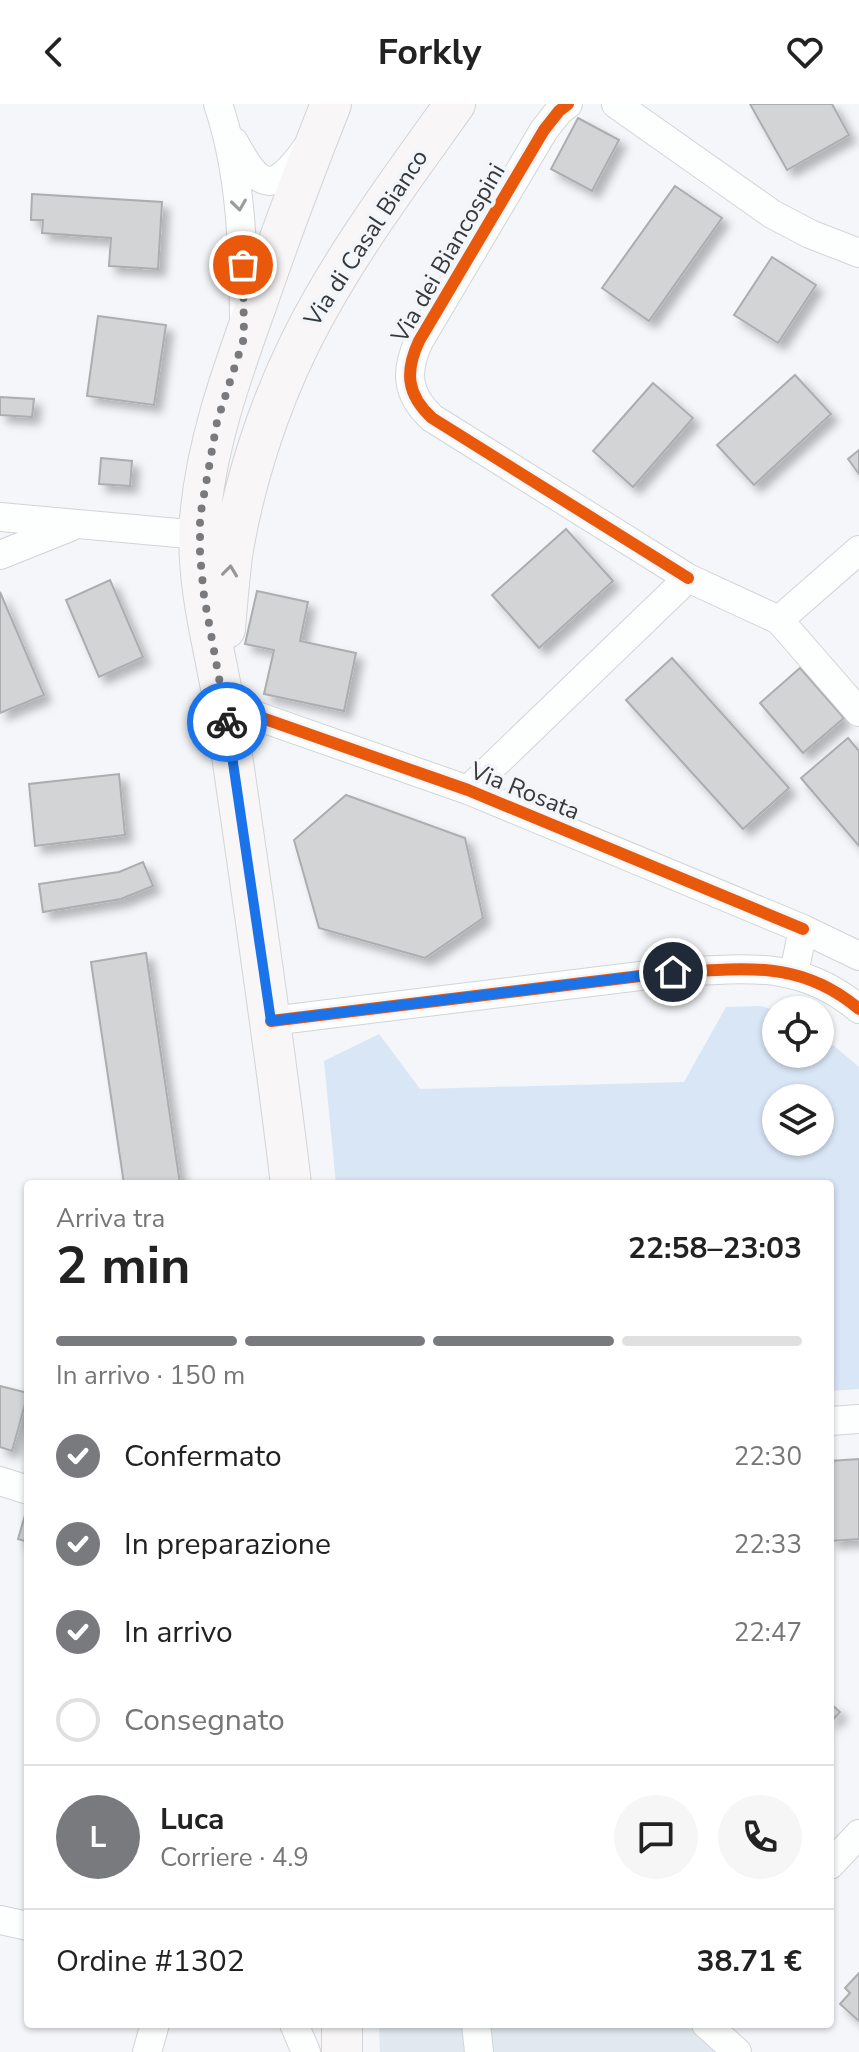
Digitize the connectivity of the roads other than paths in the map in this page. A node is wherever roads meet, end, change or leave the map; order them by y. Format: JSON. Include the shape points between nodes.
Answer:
{"nodes":[{"id":1,"x":455,"y":104,"type":"edge"},
{"id":2,"x":568,"y":104,"type":"edge"},
{"id":3,"x":616,"y":104,"type":"edge"},
{"id":4,"x":222,"y":116,"type":"edge"},
{"id":5,"x":326,"y":116,"type":"edge"},
{"id":6,"x":859,"y":253,"type":"edge"},
{"id":7,"x":244,"y":338,"type":"junction"},
{"id":8,"x":0,"y":517,"type":"edge"},
{"id":9,"x":77,"y":524,"type":"junction"},
{"id":10,"x":200,"y":535,"type":"junction"},
{"id":11,"x":859,"y":550,"type":"edge"},
{"id":12,"x":0,"y":555,"type":"edge"},
{"id":13,"x":688,"y":578,"type":"junction"},
{"id":14,"x":779,"y":620,"type":"junction"},
{"id":15,"x":225,"y":705,"type":"junction"},
{"id":16,"x":859,"y":712,"type":"edge"},
{"id":17,"x":468,"y":790,"type":"junction"},
{"id":18,"x":803,"y":929,"type":"junction"},
{"id":19,"x":859,"y":956,"type":"edge"},
{"id":20,"x":794,"y":973,"type":"junction"},
{"id":21,"x":859,"y":1009,"type":"edge"},
{"id":22,"x":271,"y":1021,"type":"junction"},
{"id":23,"x":291,"y":1180,"type":"edge"},
{"id":24,"x":859,"y":1419,"type":"edge"},
{"id":25,"x":834,"y":1421,"type":"edge"},
{"id":26,"x":0,"y":1481,"type":"edge"},
{"id":27,"x":24,"y":1489,"type":"edge"},
{"id":28,"x":859,"y":1834,"type":"edge"},
{"id":29,"x":834,"y":1861,"type":"edge"},
{"id":30,"x":0,"y":1920,"type":"edge"},
{"id":31,"x":24,"y":1925,"type":"edge"},
{"id":32,"x":154,"y":2028,"type":"edge"},
{"id":33,"x":296,"y":2028,"type":"edge"},
{"id":34,"x":342,"y":2028,"type":"edge"},
{"id":35,"x":476,"y":2028,"type":"edge"},
{"id":36,"x":710,"y":2028,"type":"edge"},
{"id":37,"x":147,"y":2052,"type":"edge"},
{"id":38,"x":306,"y":2052,"type":"edge"},
{"id":39,"x":342,"y":2052,"type":"edge"},
{"id":40,"x":479,"y":2052,"type":"edge"},
{"id":41,"x":737,"y":2052,"type":"edge"}],
"edges":[{"from":15,"to":1,"type":"main road","name":"Via di Casal Bianco","one_way":true,"via":[[232,556],[268,418],[333,283]]},
{"from":2,"to":13,"type":"street","name":"Via dei Biancospini","via":[[544,130],[419,341],[410,364],[410,385],[432,418]]},
{"from":3,"to":6,"type":"street","via":[[772,214]]},
{"from":4,"to":5,"type":"street","via":[[250,170],[266,181],[287,174]]},
{"from":4,"to":7,"type":"street","one_way":true,"via":[[240,213]]},
{"from":5,"to":7,"type":"main road","name":"Via di Casal Bianco"},
{"from":7,"to":10,"type":"main road","name":"Via di Casal Bianco","via":[[217,422]]},
{"from":8,"to":9,"type":"street"},
{"from":9,"to":10,"type":"street"},
{"from":9,"to":12,"type":"street"},
{"from":10,"to":15,"type":"main road","name":"Via di Casal Bianco","via":[[206,617]]},
{"from":11,"to":14,"type":"street"},
{"from":13,"to":14,"type":"street","name":"Via dei Biancospini"},
{"from":13,"to":17,"type":"street"},
{"from":14,"to":16,"type":"street"},
{"from":15,"to":17,"type":"street","name":"Via Rosata"},
{"from":15,"to":22,"type":"main road","name":"Via di Casal Bianco"},
{"from":17,"to":18,"type":"street","name":"Via Rosata"},
{"from":18,"to":19,"type":"street","name":"Via Rosata"},
{"from":18,"to":20,"type":"street"},
{"from":20,"to":21,"type":"street","via":[[837,992]]},
{"from":20,"to":22,"type":"street","via":[[673,972]]},
{"from":22,"to":23,"type":"main road","name":"Via di Casal Bianco"},
{"from":24,"to":25,"type":"street"},
{"from":26,"to":27,"type":"street"},
{"from":28,"to":29,"type":"street"},
{"from":30,"to":31,"type":"street"},
{"from":32,"to":37,"type":"street"},
{"from":33,"to":38,"type":"street"},
{"from":34,"to":39,"type":"main road"},
{"from":35,"to":40,"type":"street"},
{"from":36,"to":41,"type":"street"}]}
